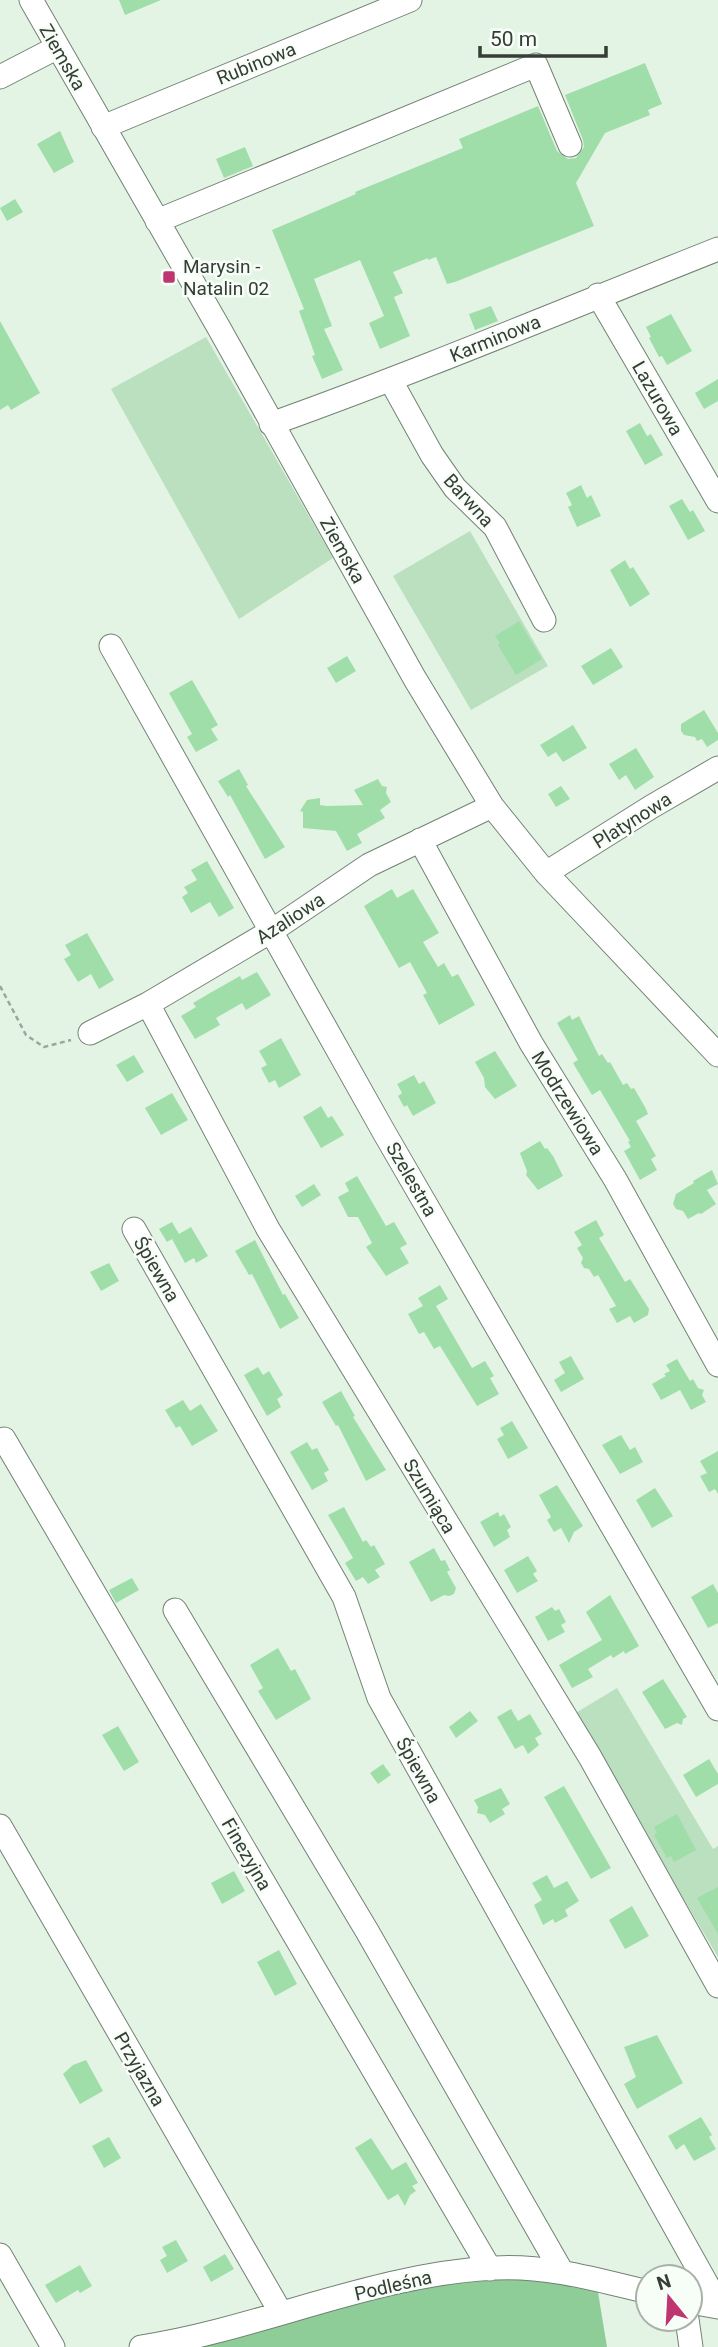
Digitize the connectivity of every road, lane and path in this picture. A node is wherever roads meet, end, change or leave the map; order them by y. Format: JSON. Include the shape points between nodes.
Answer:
{"nodes":[{"id":1,"x":31,"y":0,"type":"edge"},
{"id":2,"x":410,"y":0,"type":"edge"},
{"id":3,"x":58,"y":47,"type":"junction"},
{"id":4,"x":0,"y":76,"type":"edge"},
{"id":5,"x":103,"y":127,"type":"junction"},
{"id":6,"x":570,"y":145,"type":"dead end"},
{"id":7,"x":157,"y":221,"type":"junction"},
{"id":8,"x":718,"y":249,"type":"edge"},
{"id":9,"x":598,"y":295,"type":"junction"},
{"id":10,"x":391,"y":381,"type":"junction"},
{"id":11,"x":271,"y":424,"type":"junction"},
{"id":12,"x":718,"y":501,"type":"edge"},
{"id":13,"x":544,"y":620,"type":"dead end"},
{"id":14,"x":111,"y":646,"type":"dead end"},
{"id":15,"x":718,"y":768,"type":"edge"},
{"id":16,"x":492,"y":806,"type":"junction"},
{"id":17,"x":420,"y":840,"type":"junction"},
{"id":18,"x":547,"y":873,"type":"junction"},
{"id":19,"x":273,"y":930,"type":"junction"},
{"id":20,"x":0,"y":986,"type":"edge"},
{"id":21,"x":148,"y":1003,"type":"junction"},
{"id":22,"x":90,"y":1033,"type":"joint"},
{"id":23,"x":714,"y":1045,"type":"edge"},
{"id":24,"x":134,"y":1229,"type":"dead end"},
{"id":25,"x":717,"y":1361,"type":"edge"},
{"id":26,"x":4,"y":1439,"type":"dead end"},
{"id":27,"x":175,"y":1610,"type":"dead end"},
{"id":28,"x":710,"y":1677,"type":"edge"},
{"id":29,"x":718,"y":1709,"type":"edge"},
{"id":30,"x":0,"y":1826,"type":"edge"},
{"id":31,"x":718,"y":1986,"type":"edge"},
{"id":32,"x":0,"y":2255,"type":"edge"},
{"id":33,"x":490,"y":2269,"type":"junction"},
{"id":34,"x":562,"y":2272,"type":"junction"},
{"id":35,"x":634,"y":2289,"type":"edge"},
{"id":36,"x":718,"y":2306,"type":"edge"},
{"id":37,"x":281,"y":2313,"type":"junction"},
{"id":38,"x":53,"y":2347,"type":"edge"},
{"id":39,"x":141,"y":2347,"type":"edge"}],
"edges":[{"from":1,"to":3,"type":"street","name":"Ziemska"},
{"from":2,"to":5,"type":"street","name":"Rubinowa"},
{"from":3,"to":4,"type":"street"},
{"from":3,"to":5,"type":"street","name":"Ziemska"},
{"from":5,"to":7,"type":"street","name":"Ziemska"},
{"from":6,"to":7,"type":"street","via":[[536,65]]},
{"from":7,"to":11,"type":"street","name":"Ziemska"},
{"from":8,"to":9,"type":"street","name":"Karminowa"},
{"from":9,"to":10,"type":"street","name":"Karminowa"},
{"from":9,"to":12,"type":"street","name":"Lazurowa"},
{"from":10,"to":11,"type":"street","name":"Karminowa"},
{"from":10,"to":13,"type":"street","name":"Barwna","via":[[455,488],[495,527]]},
{"from":11,"to":16,"type":"street","name":"Ziemska"},
{"from":14,"to":19,"type":"street","name":"Szelestna"},
{"from":15,"to":18,"type":"street","name":"Platynowa"},
{"from":16,"to":17,"type":"street","name":"Azaliowa"},
{"from":16,"to":18,"type":"street","name":"Ziemska"},
{"from":17,"to":19,"type":"street","name":"Azaliowa","via":[[369,865]]},
{"from":17,"to":25,"type":"street","name":"Modrzewiowa","via":[[531,1043],[615,1179]]},
{"from":18,"to":23,"type":"street","name":"Ziemska"},
{"from":19,"to":21,"type":"street","name":"Azaliowa"},
{"from":19,"to":28,"type":"street","name":"Szelestna","via":[[385,1134]]},
{"from":20,"to":22,"type":"path","via":[[26,1035],[44,1047]]},
{"from":21,"to":22,"type":"street","name":"Azaliowa"},
{"from":21,"to":31,"type":"street","name":"Szumiąca","via":[[268,1229],[590,1757]]},
{"from":24,"to":36,"type":"street","name":"Śpiewna","via":[[344,1597],[379,1698]]},
{"from":26,"to":33,"type":"street","name":"Finezyjna"},
{"from":27,"to":34,"type":"street","via":[[360,1919]]},
{"from":28,"to":29,"type":"street","name":"Szelestna"},
{"from":30,"to":37,"type":"street","name":"Przyjazna"},
{"from":32,"to":38,"type":"street"},
{"from":33,"to":34,"type":"street","name":"Podleśna"},
{"from":33,"to":37,"type":"street","name":"Podleśna","via":[[429,2276]]},
{"from":34,"to":35,"type":"street","name":"Podleśna"},
{"from":37,"to":39,"type":"street","name":"Podleśna","via":[[188,2340]]}]}
